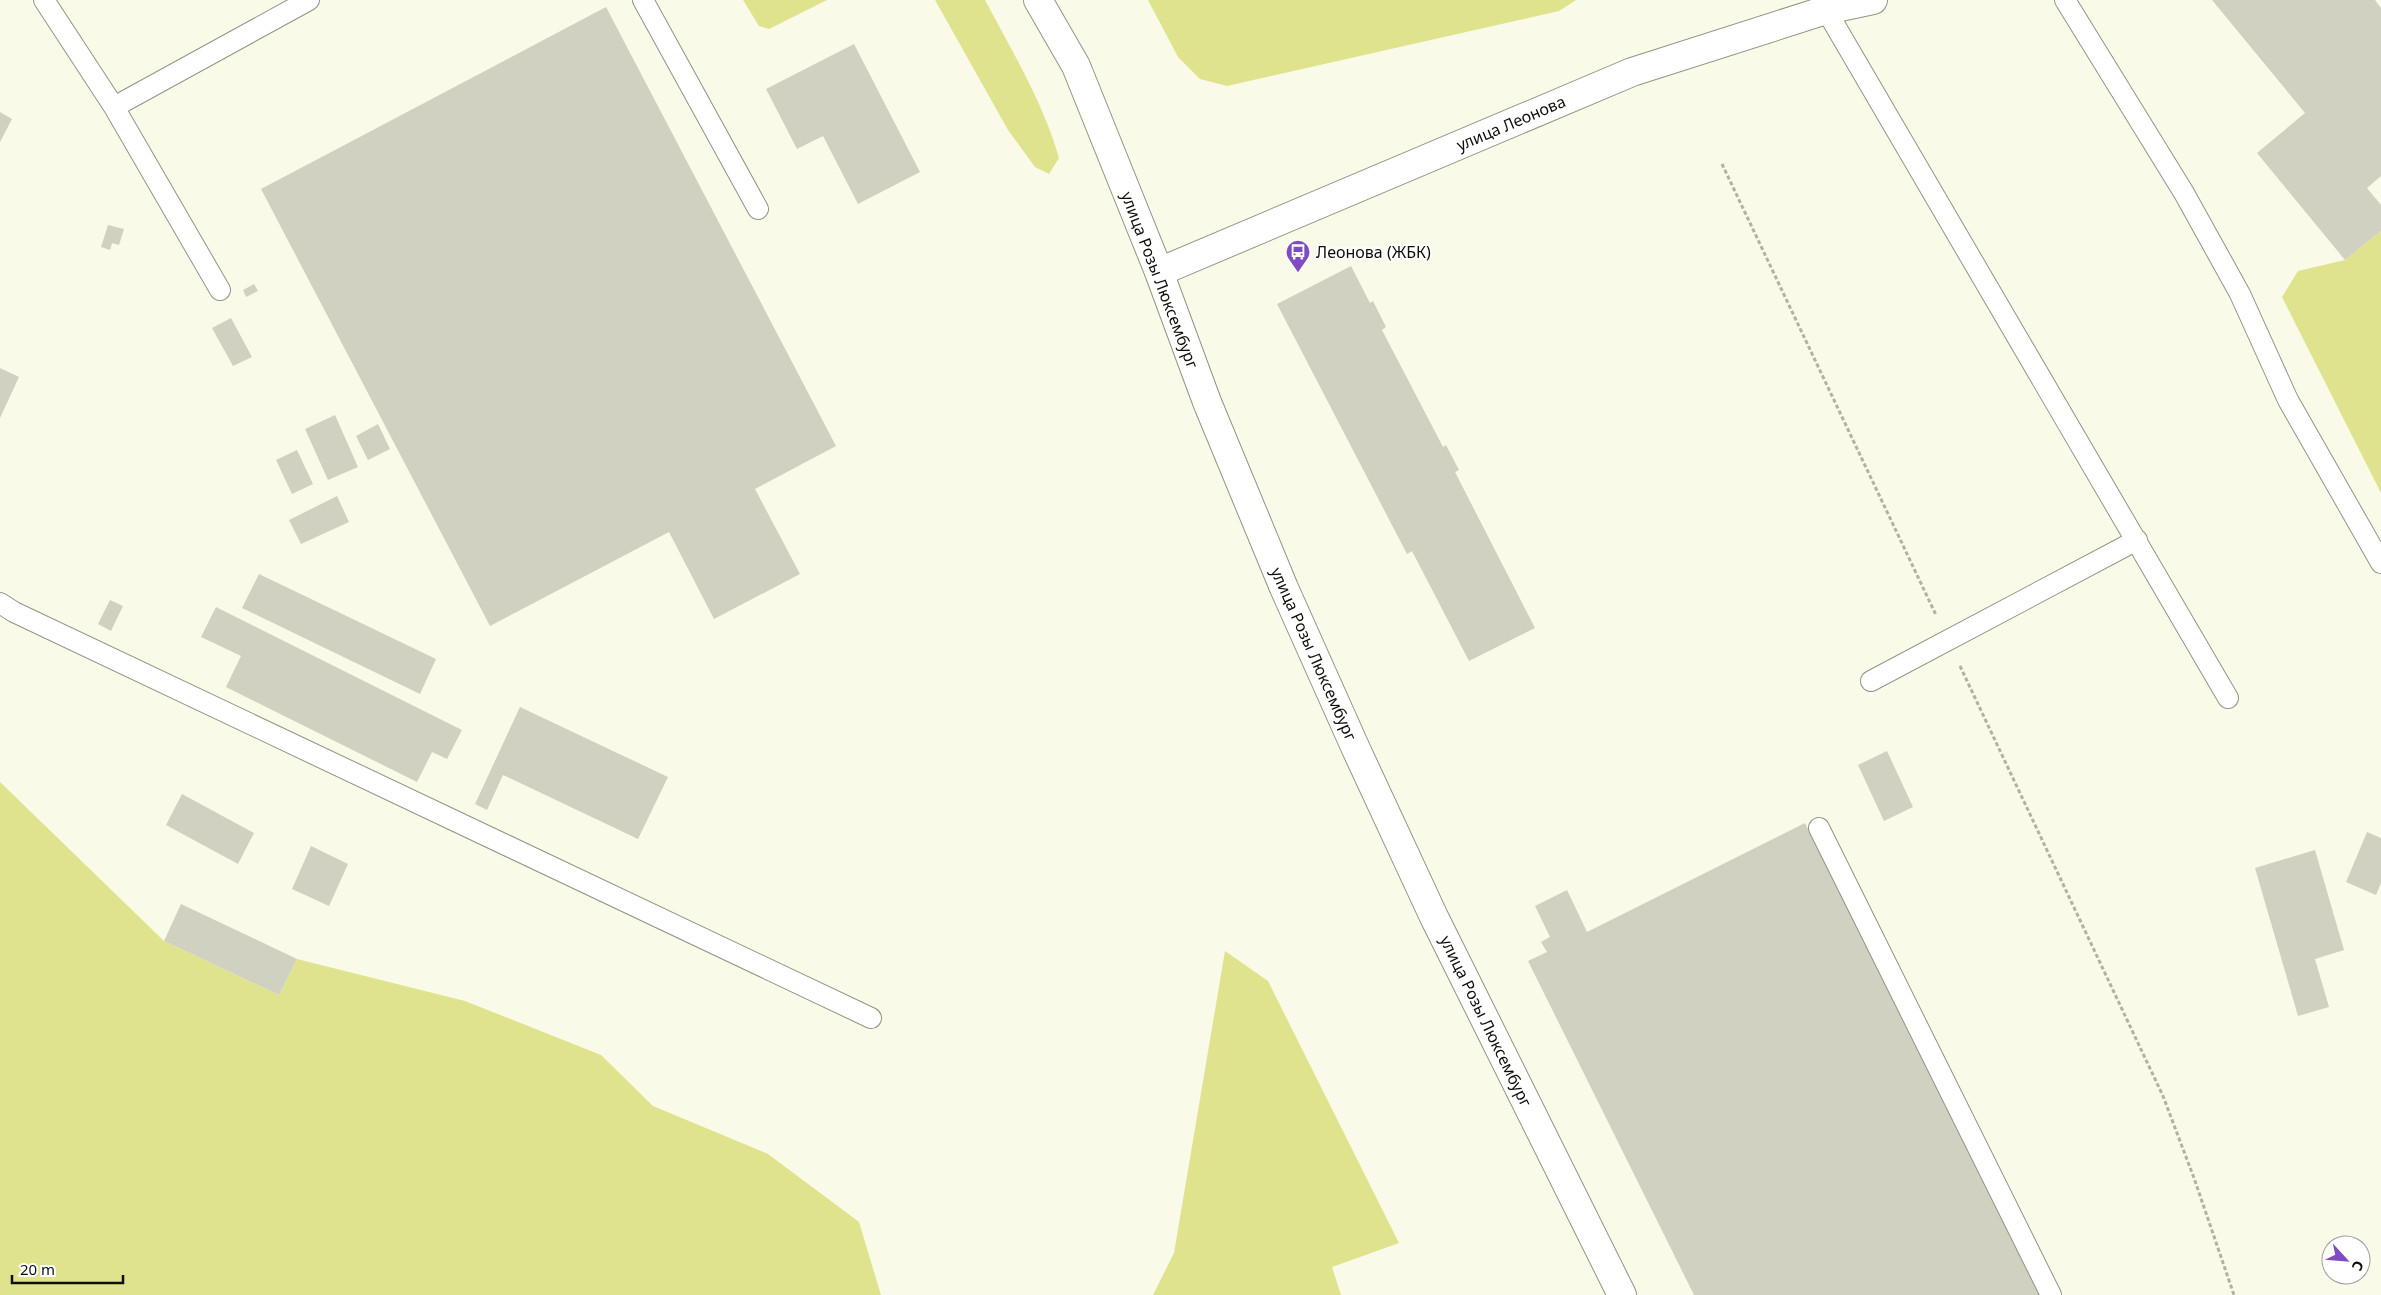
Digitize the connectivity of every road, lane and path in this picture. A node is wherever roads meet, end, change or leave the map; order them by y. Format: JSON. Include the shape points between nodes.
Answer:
{"nodes":[{"id":1,"x":44,"y":0,"type":"edge"},
{"id":2,"x":309,"y":0,"type":"edge"},
{"id":3,"x":643,"y":0,"type":"edge"},
{"id":4,"x":1038,"y":0,"type":"edge"},
{"id":5,"x":1873,"y":0,"type":"edge"},
{"id":6,"x":2065,"y":0,"type":"edge"},
{"id":7,"x":1826,"y":10,"type":"junction"},
{"id":8,"x":114,"y":107,"type":"junction"},
{"id":9,"x":1722,"y":164,"type":"dead end"},
{"id":10,"x":758,"y":209,"type":"dead end"},
{"id":11,"x":1159,"y":272,"type":"junction"},
{"id":12,"x":220,"y":290,"type":"dead end"},
{"id":13,"x":2137,"y":540,"type":"junction"},
{"id":14,"x":2381,"y":563,"type":"edge"},
{"id":15,"x":0,"y":603,"type":"edge"},
{"id":16,"x":1938,"y":621,"type":"dead end"},
{"id":17,"x":1959,"y":666,"type":"dead end"},
{"id":18,"x":1871,"y":681,"type":"dead end"},
{"id":19,"x":2228,"y":698,"type":"dead end"},
{"id":20,"x":1819,"y":828,"type":"dead end"},
{"id":21,"x":871,"y":1018,"type":"dead end"},
{"id":22,"x":1622,"y":1295,"type":"edge"},
{"id":23,"x":2051,"y":1295,"type":"edge"},
{"id":24,"x":2234,"y":1295,"type":"edge"}],
"edges":[{"from":1,"to":8,"type":"lane"},
{"from":2,"to":8,"type":"lane"},
{"from":3,"to":10,"type":"lane"},
{"from":4,"to":11,"type":"street","name":"улица Розы Люксембург","via":[[1076,66]]},
{"from":5,"to":7,"type":"street","name":"улица Леонова"},
{"from":6,"to":14,"type":"lane","via":[[2184,192],[2240,294],[2288,400]]},
{"from":7,"to":11,"type":"street","name":"улица Леонова","via":[[1632,72]]},
{"from":7,"to":13,"type":"lane"},
{"from":8,"to":12,"type":"lane"},
{"from":9,"to":16,"type":"path"},
{"from":11,"to":22,"type":"street","name":"улица Розы Люксембург","via":[[1207,402],[1356,749],[1434,917]]},
{"from":13,"to":18,"type":"lane"},
{"from":13,"to":19,"type":"lane"},
{"from":15,"to":21,"type":"lane"},
{"from":17,"to":24,"type":"path","via":[[2163,1096]]},
{"from":20,"to":23,"type":"lane"}]}
